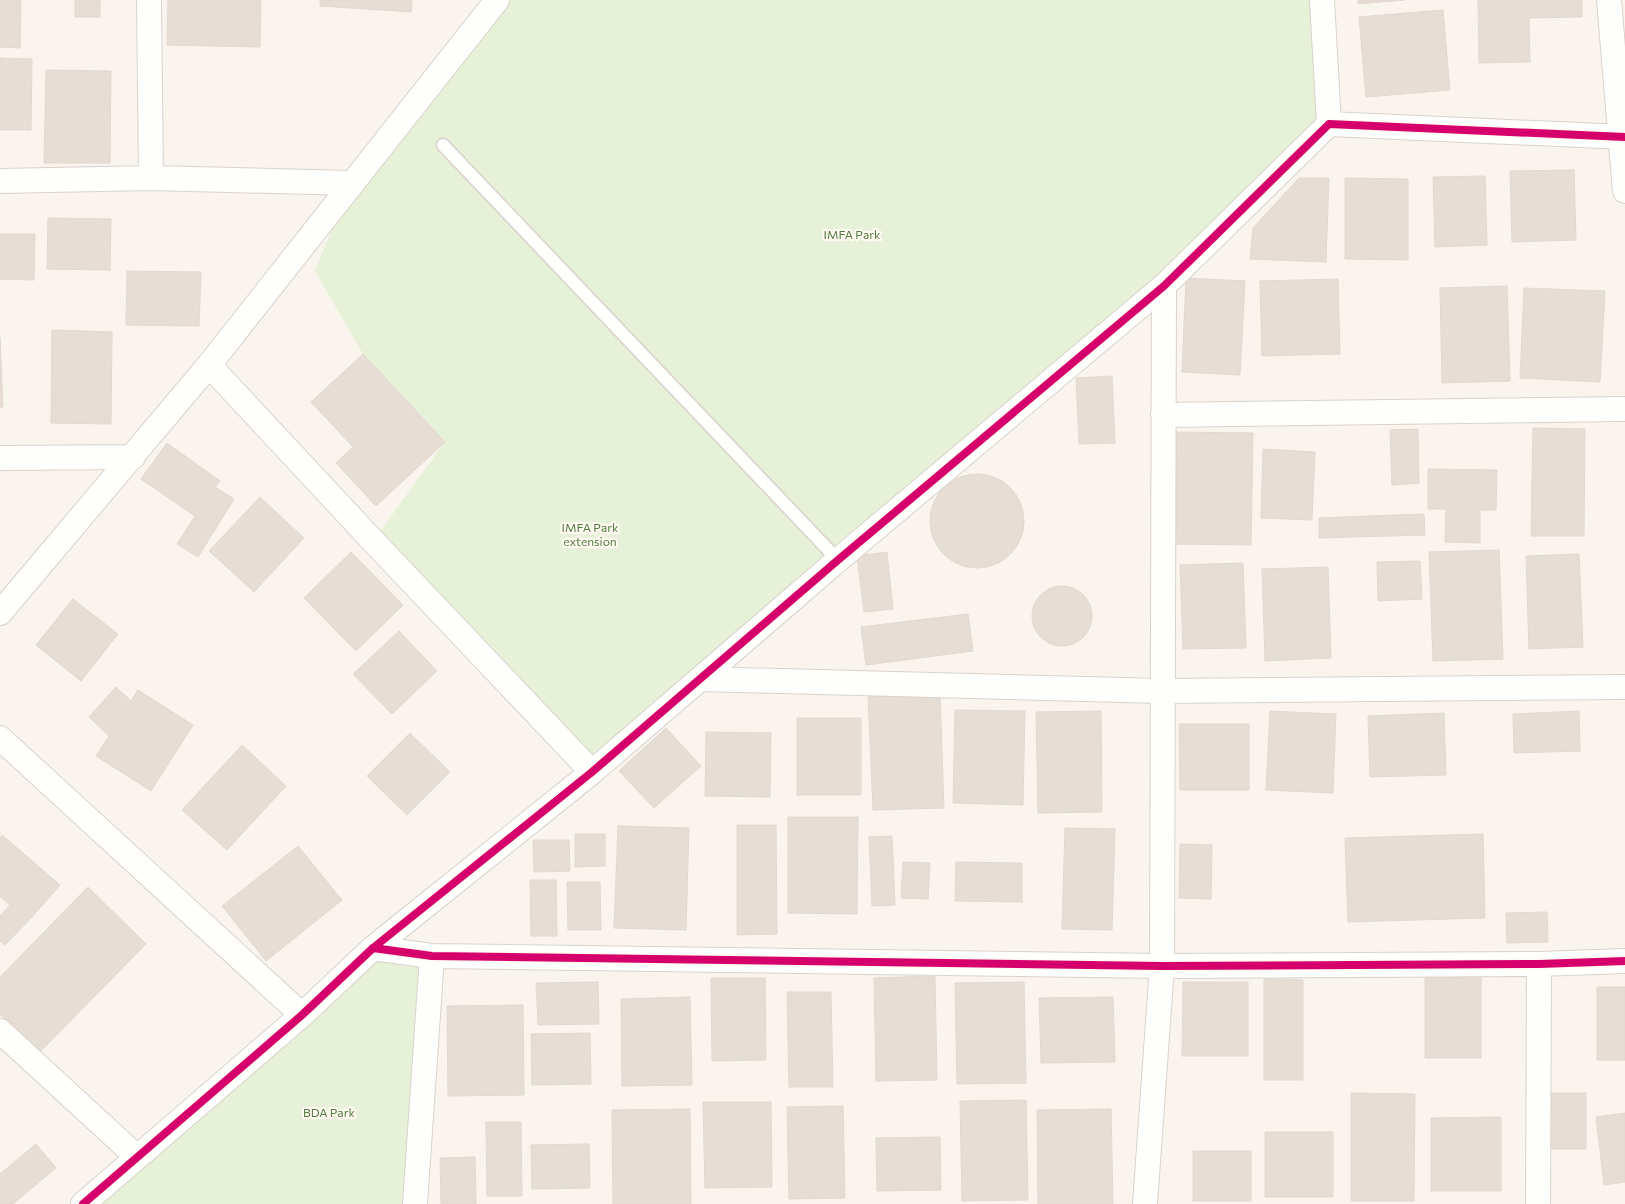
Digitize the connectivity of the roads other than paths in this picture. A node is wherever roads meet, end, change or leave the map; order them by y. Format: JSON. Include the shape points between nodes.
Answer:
{"nodes":[{"id":1,"x":149,"y":0,"type":"edge"},
{"id":2,"x":497,"y":0,"type":"edge"},
{"id":3,"x":1322,"y":0,"type":"edge"},
{"id":4,"x":1610,"y":0,"type":"edge"},
{"id":5,"x":1329,"y":124,"type":"junction"},
{"id":6,"x":1622,"y":138,"type":"edge"},
{"id":7,"x":443,"y":144,"type":"dead end"},
{"id":8,"x":151,"y":178,"type":"junction"},
{"id":9,"x":0,"y":181,"type":"edge"},
{"id":10,"x":351,"y":183,"type":"junction"},
{"id":11,"x":1625,"y":191,"type":"edge"},
{"id":12,"x":1164,"y":286,"type":"junction"},
{"id":13,"x":209,"y":364,"type":"junction"},
{"id":14,"x":1625,"y":409,"type":"edge"},
{"id":15,"x":1163,"y":415,"type":"junction"},
{"id":16,"x":133,"y":457,"type":"junction"},
{"id":17,"x":0,"y":458,"type":"edge"},
{"id":18,"x":838,"y":560,"type":"junction"},
{"id":19,"x":0,"y":613,"type":"edge"},
{"id":20,"x":700,"y":679,"type":"junction"},
{"id":21,"x":1625,"y":687,"type":"edge"},
{"id":22,"x":1162,"y":692,"type":"junction"},
{"id":23,"x":0,"y":738,"type":"edge"},
{"id":24,"x":592,"y":772,"type":"junction"},
{"id":25,"x":373,"y":948,"type":"junction"},
{"id":26,"x":432,"y":956,"type":"junction"},
{"id":27,"x":1625,"y":961,"type":"edge"},
{"id":28,"x":1539,"y":964,"type":"junction"},
{"id":29,"x":1162,"y":966,"type":"junction"},
{"id":30,"x":302,"y":1015,"type":"junction"},
{"id":31,"x":0,"y":1031,"type":"edge"},
{"id":32,"x":137,"y":1157,"type":"junction"},
{"id":33,"x":83,"y":1204,"type":"edge"},
{"id":34,"x":415,"y":1204,"type":"edge"},
{"id":35,"x":1145,"y":1204,"type":"edge"},
{"id":36,"x":1538,"y":1204,"type":"edge"}],
"edges":[{"from":1,"to":8,"type":"street"},
{"from":2,"to":10,"type":"street"},
{"from":3,"to":5,"type":"street"},
{"from":4,"to":6,"type":"street"},
{"from":5,"to":6,"type":"street"},
{"from":5,"to":12,"type":"street"},
{"from":6,"to":11,"type":"street"},
{"from":7,"to":18,"type":"lane"},
{"from":8,"to":9,"type":"street"},
{"from":8,"to":10,"type":"street"},
{"from":10,"to":13,"type":"street"},
{"from":12,"to":15,"type":"street"},
{"from":12,"to":18,"type":"street"},
{"from":13,"to":16,"type":"street"},
{"from":13,"to":24,"type":"street"},
{"from":14,"to":15,"type":"street"},
{"from":15,"to":22,"type":"street"},
{"from":16,"to":17,"type":"street"},
{"from":16,"to":19,"type":"street"},
{"from":18,"to":20,"type":"street"},
{"from":20,"to":22,"type":"street"},
{"from":20,"to":24,"type":"street"},
{"from":21,"to":22,"type":"street"},
{"from":22,"to":29,"type":"street"},
{"from":23,"to":30,"type":"street"},
{"from":24,"to":25,"type":"street"},
{"from":25,"to":26,"type":"street"},
{"from":25,"to":30,"type":"street"},
{"from":26,"to":29,"type":"street"},
{"from":26,"to":34,"type":"street"},
{"from":27,"to":28,"type":"street"},
{"from":28,"to":29,"type":"street"},
{"from":28,"to":36,"type":"street"},
{"from":29,"to":35,"type":"street"},
{"from":30,"to":32,"type":"street"},
{"from":31,"to":32,"type":"street"},
{"from":32,"to":33,"type":"street"}]}
